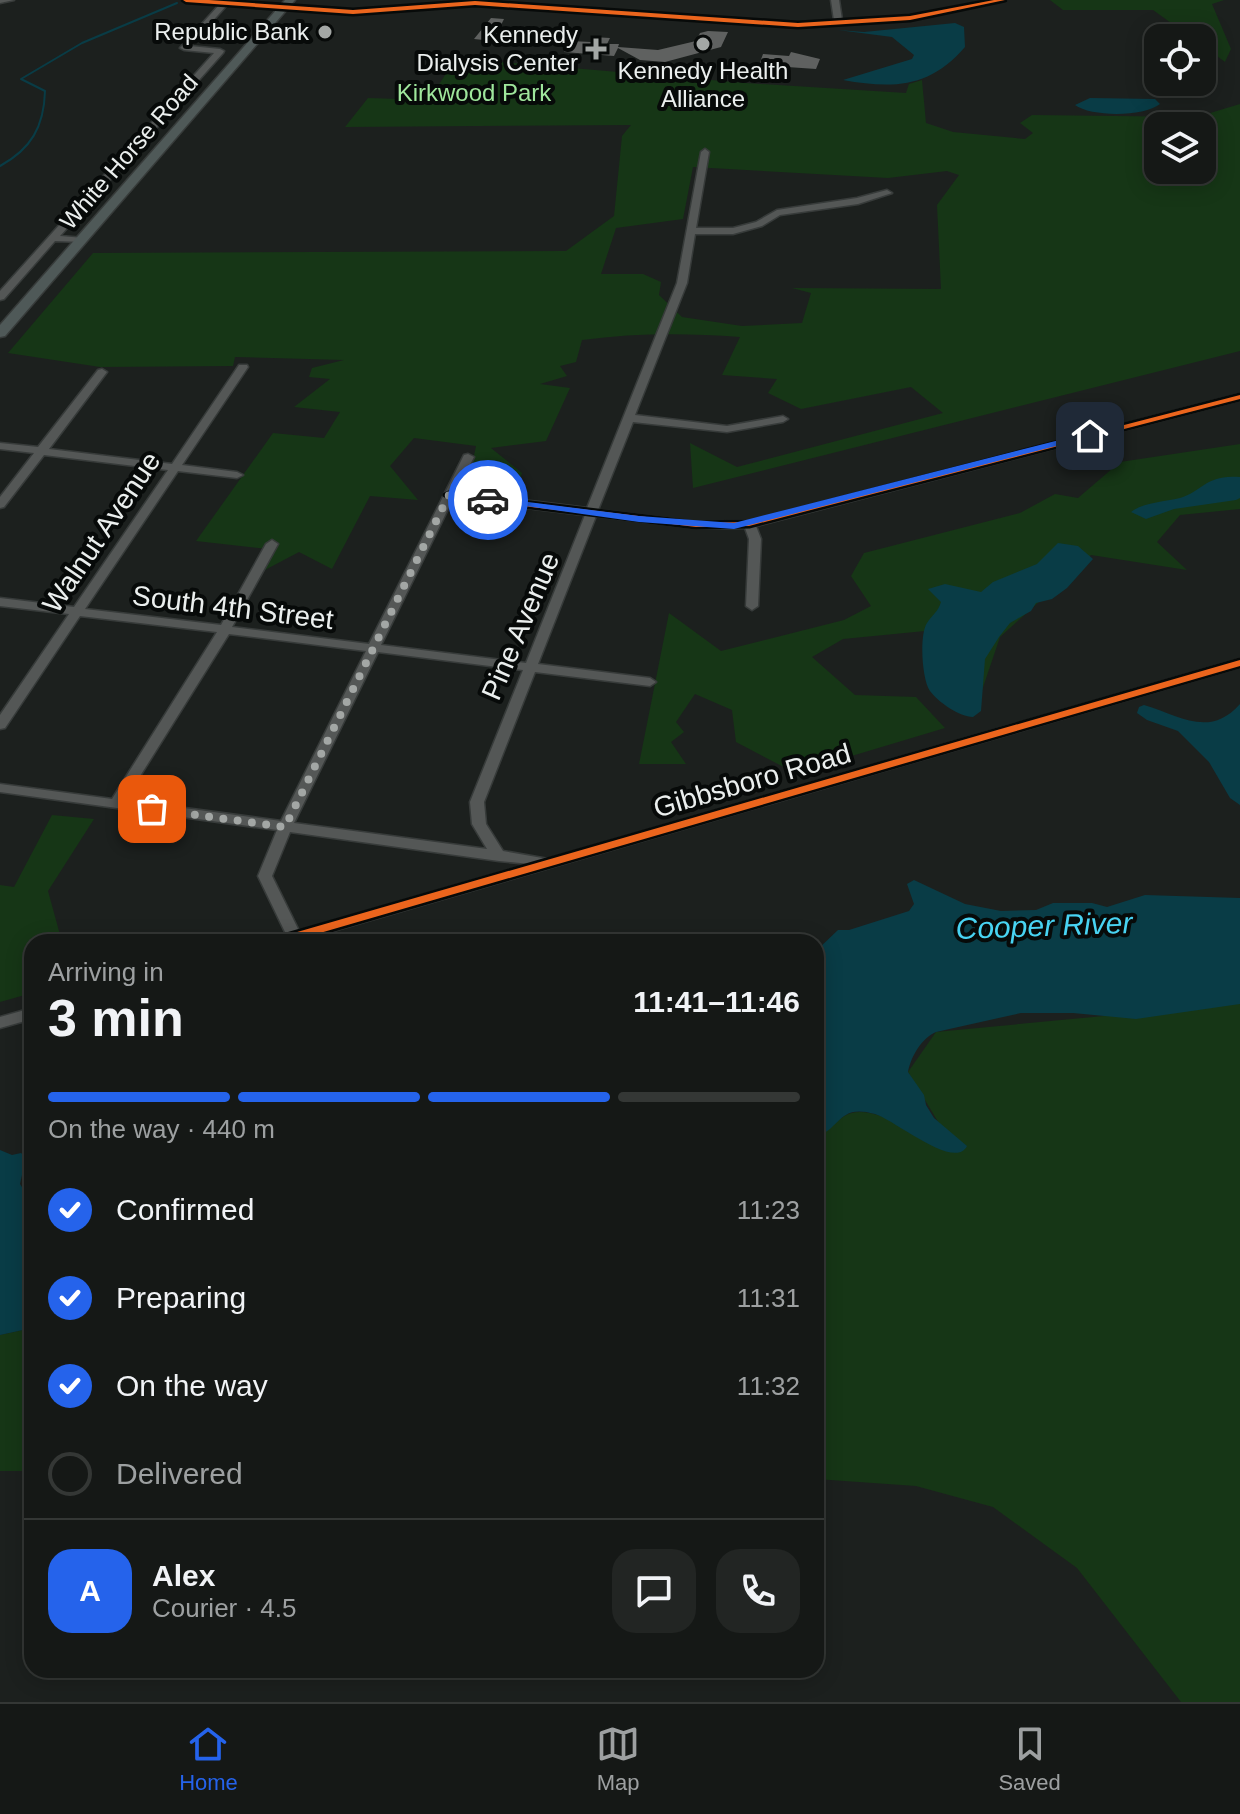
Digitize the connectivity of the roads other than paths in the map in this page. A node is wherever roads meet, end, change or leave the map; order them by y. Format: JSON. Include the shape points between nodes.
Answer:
{"nodes":[{"id":1,"x":10,"y":0,"type":"edge"},
{"id":2,"x":186,"y":0,"type":"edge"},
{"id":3,"x":835,"y":0,"type":"edge"},
{"id":4,"x":1002,"y":0,"type":"edge"},
{"id":5,"x":0,"y":1,"type":"edge"},
{"id":6,"x":225,"y":3,"type":"junction"},
{"id":7,"x":286,"y":4,"type":"edge"},
{"id":8,"x":839,"y":24,"type":"junction"},
{"id":9,"x":182,"y":95,"type":"junction"},
{"id":10,"x":206,"y":98,"type":"junction"},
{"id":11,"x":705,"y":152,"type":"dead end"},
{"id":12,"x":887,"y":193,"type":"dead end"},
{"id":13,"x":693,"y":231,"type":"junction"},
{"id":14,"x":53,"y":238,"type":"junction"},
{"id":15,"x":81,"y":240,"type":"junction"},
{"id":16,"x":0,"y":297,"type":"edge"},
{"id":17,"x":0,"y":333,"type":"edge"},
{"id":18,"x":243,"y":367,"type":"dead end"},
{"id":19,"x":102,"y":372,"type":"dead end"},
{"id":20,"x":1240,"y":397,"type":"edge"},
{"id":21,"x":629,"y":418,"type":"junction"},
{"id":22,"x":783,"y":419,"type":"dead end"},
{"id":23,"x":0,"y":446,"type":"edge"},
{"id":24,"x":43,"y":451,"type":"junction"},
{"id":25,"x":468,"y":457,"type":"dead end"},
{"id":26,"x":173,"y":467,"type":"junction"},
{"id":27,"x":237,"y":475,"type":"dead end"},
{"id":28,"x":449,"y":495,"type":"junction"},
{"id":29,"x":0,"y":505,"type":"edge"},
{"id":30,"x":592,"y":513,"type":"junction"},
{"id":31,"x":749,"y":524,"type":"junction"},
{"id":32,"x":272,"y":544,"type":"dead end"},
{"id":33,"x":0,"y":602,"type":"edge"},
{"id":34,"x":752,"y":606,"type":"dead end"},
{"id":35,"x":79,"y":611,"type":"junction"},
{"id":36,"x":225,"y":630,"type":"junction"},
{"id":37,"x":373,"y":649,"type":"junction"},
{"id":38,"x":1240,"y":663,"type":"edge"},
{"id":39,"x":531,"y":665,"type":"junction"},
{"id":40,"x":650,"y":682,"type":"dead end"},
{"id":41,"x":0,"y":725,"type":"edge"},
{"id":42,"x":0,"y":788,"type":"edge"},
{"id":43,"x":116,"y":804,"type":"junction"},
{"id":44,"x":285,"y":827,"type":"junction"},
{"id":45,"x":499,"y":856,"type":"junction"},
{"id":46,"x":551,"y":862,"type":"junction"},
{"id":47,"x":294,"y":934,"type":"edge"},
{"id":48,"x":305,"y":934,"type":"edge"},
{"id":49,"x":24,"y":1016,"type":"edge"},
{"id":50,"x":0,"y":1023,"type":"edge"}],
"edges":[{"from":1,"to":5,"type":"street"},
{"from":2,"to":6,"type":"street"},
{"from":3,"to":8,"type":"street"},
{"from":4,"to":8,"type":"street","via":[[933,15]]},
{"from":6,"to":7,"type":"street"},
{"from":6,"to":9,"type":"street","via":[[184,48],[220,51]]},
{"from":7,"to":8,"type":"street","via":[[353,12],[465,2],[762,24]]},
{"from":7,"to":10,"type":"main road","name":"White Horse Road"},
{"from":9,"to":10,"type":"street"},
{"from":9,"to":14,"type":"street"},
{"from":10,"to":15,"type":"main road","name":"White Horse Road"},
{"from":11,"to":13,"type":"street","name":"Pine Avenue"},
{"from":12,"to":13,"type":"street","via":[[777,213],[748,228]]},
{"from":13,"to":21,"type":"street","name":"Pine Avenue","via":[[682,283]]},
{"from":14,"to":15,"type":"street"},
{"from":14,"to":16,"type":"street"},
{"from":15,"to":17,"type":"main road","name":"White Horse Road"},
{"from":18,"to":26,"type":"street","name":"Walnut Avenue"},
{"from":19,"to":24,"type":"street"},
{"from":20,"to":31,"type":"street"},
{"from":21,"to":22,"type":"street","via":[[727,429]]},
{"from":21,"to":30,"type":"street","name":"Pine Avenue"},
{"from":23,"to":24,"type":"street"},
{"from":24,"to":26,"type":"street"},
{"from":24,"to":29,"type":"street"},
{"from":25,"to":28,"type":"street"},
{"from":26,"to":27,"type":"street"},
{"from":26,"to":35,"type":"street","name":"Walnut Avenue"},
{"from":28,"to":30,"type":"street"},
{"from":28,"to":37,"type":"street"},
{"from":30,"to":31,"type":"street","via":[[696,525]]},
{"from":30,"to":39,"type":"street","name":"Pine Avenue"},
{"from":31,"to":34,"type":"street","via":[[755,539]]},
{"from":32,"to":36,"type":"street"},
{"from":33,"to":35,"type":"street","name":"South 4th Street"},
{"from":35,"to":36,"type":"street","name":"South 4th Street"},
{"from":35,"to":41,"type":"street","name":"Walnut Avenue"},
{"from":36,"to":37,"type":"street","name":"South 4th Street"},
{"from":36,"to":43,"type":"street"},
{"from":37,"to":39,"type":"street","name":"South 4th Street"},
{"from":37,"to":44,"type":"street"},
{"from":38,"to":46,"type":"street","name":"Gibbsboro Road"},
{"from":39,"to":40,"type":"street","name":"South 4th Street"},
{"from":39,"to":45,"type":"street","name":"Pine Avenue","via":[[475,812]]},
{"from":42,"to":43,"type":"street"},
{"from":43,"to":44,"type":"street"},
{"from":44,"to":45,"type":"street"},
{"from":44,"to":47,"type":"street","via":[[265,876]]},
{"from":45,"to":46,"type":"street"},
{"from":46,"to":48,"type":"street","name":"Gibbsboro Road"},
{"from":49,"to":50,"type":"street"}]}
